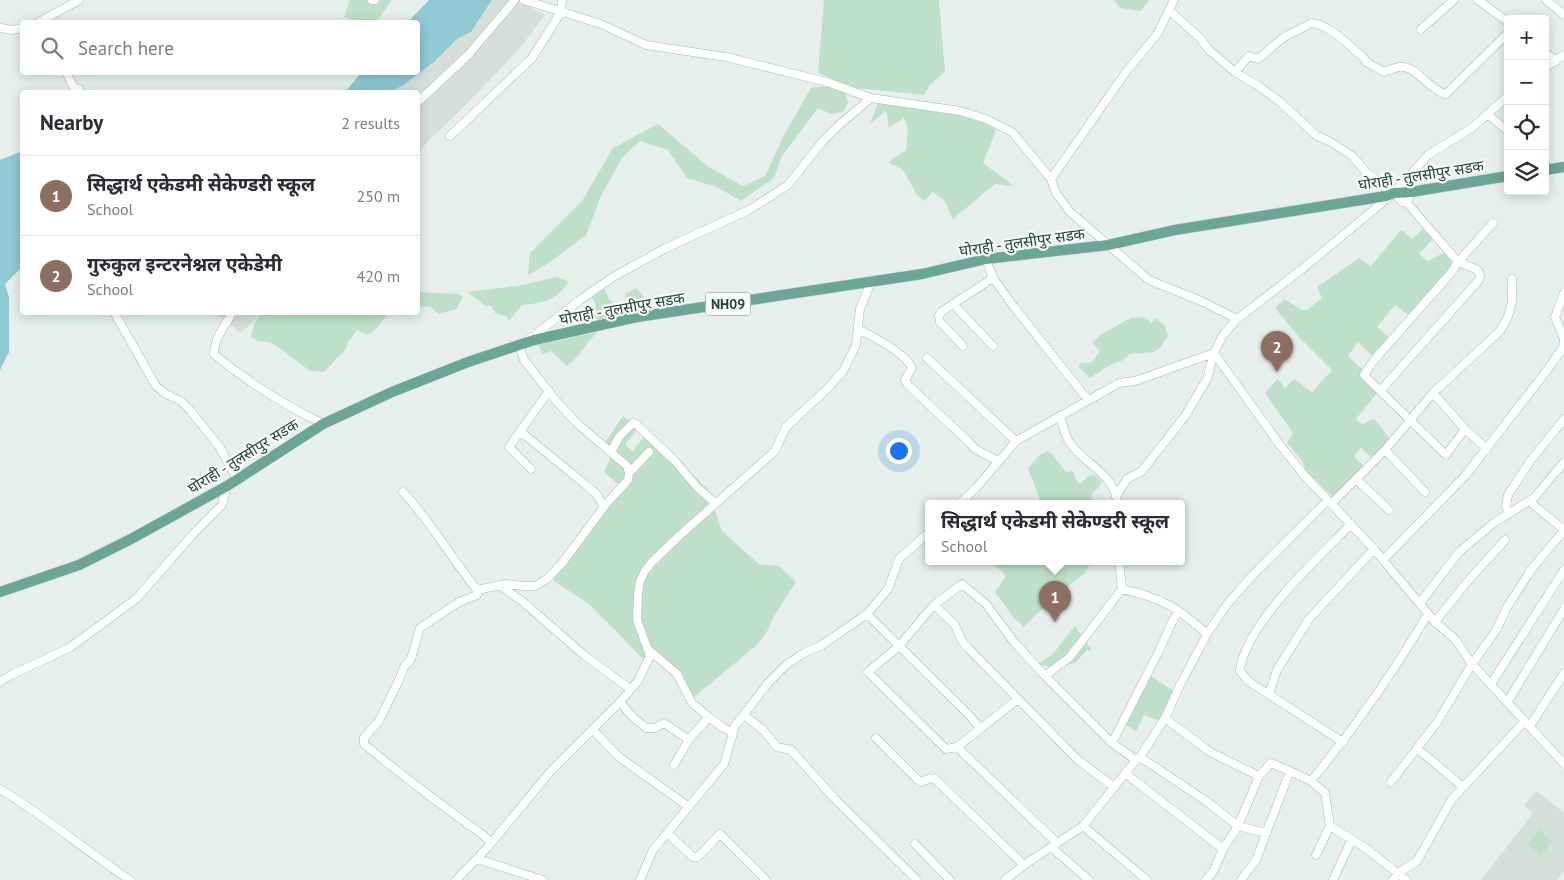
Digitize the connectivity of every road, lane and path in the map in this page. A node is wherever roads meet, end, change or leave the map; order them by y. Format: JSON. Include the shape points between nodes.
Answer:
{"nodes":[{"id":1,"x":79,"y":0,"type":"edge"},
{"id":2,"x":515,"y":0,"type":"edge"},
{"id":3,"x":524,"y":0,"type":"edge"},
{"id":4,"x":562,"y":0,"type":"edge"},
{"id":5,"x":1174,"y":0,"type":"edge"},
{"id":6,"x":1454,"y":0,"type":"edge"},
{"id":7,"x":1478,"y":0,"type":"edge"},
{"id":8,"x":1546,"y":0,"type":"edge"},
{"id":9,"x":1170,"y":11,"type":"junction"},
{"id":10,"x":562,"y":12,"type":"junction"},
{"id":11,"x":1564,"y":14,"type":"edge"},
{"id":12,"x":1504,"y":19,"type":"edge"},
{"id":13,"x":43,"y":20,"type":"edge"},
{"id":14,"x":0,"y":28,"type":"edge"},
{"id":15,"x":20,"y":28,"type":"edge"},
{"id":16,"x":1421,"y":28,"type":"dead end"},
{"id":17,"x":1504,"y":37,"type":"edge"},
{"id":18,"x":1549,"y":55,"type":"edge"},
{"id":19,"x":1564,"y":55,"type":"edge"},
{"id":20,"x":1556,"y":60,"type":"junction"},
{"id":21,"x":1549,"y":64,"type":"edge"},
{"id":22,"x":1235,"y":72,"type":"junction"},
{"id":23,"x":68,"y":75,"type":"edge"},
{"id":24,"x":79,"y":90,"type":"edge"},
{"id":25,"x":870,"y":98,"type":"junction"},
{"id":26,"x":1504,"y":99,"type":"edge"},
{"id":27,"x":420,"y":100,"type":"edge"},
{"id":28,"x":1487,"y":114,"type":"junction"},
{"id":29,"x":1504,"y":128,"type":"edge"},
{"id":30,"x":450,"y":136,"type":"dead end"},
{"id":31,"x":1564,"y":167,"type":"edge"},
{"id":32,"x":1549,"y":169,"type":"edge"},
{"id":33,"x":1504,"y":177,"type":"edge"},
{"id":34,"x":1051,"y":179,"type":"junction"},
{"id":35,"x":1410,"y":192,"type":"junction"},
{"id":36,"x":1394,"y":193,"type":"junction"},
{"id":37,"x":1408,"y":203,"type":"junction"},
{"id":38,"x":1493,"y":223,"type":"dead end"},
{"id":39,"x":1108,"y":245,"type":"junction"},
{"id":40,"x":986,"y":259,"type":"junction"},
{"id":41,"x":1458,"y":262,"type":"junction"},
{"id":42,"x":993,"y":278,"type":"junction"},
{"id":43,"x":1512,"y":279,"type":"dead end"},
{"id":44,"x":872,"y":280,"type":"junction"},
{"id":45,"x":1564,"y":293,"type":"edge"},
{"id":46,"x":953,"y":304,"type":"junction"},
{"id":47,"x":116,"y":315,"type":"edge"},
{"id":48,"x":230,"y":315,"type":"edge"},
{"id":49,"x":1237,"y":319,"type":"junction"},
{"id":50,"x":858,"y":329,"type":"junction"},
{"id":51,"x":1564,"y":340,"type":"edge"},
{"id":52,"x":521,"y":345,"type":"junction"},
{"id":53,"x":962,"y":346,"type":"dead end"},
{"id":54,"x":993,"y":346,"type":"dead end"},
{"id":55,"x":1214,"y":353,"type":"junction"},
{"id":56,"x":927,"y":358,"type":"dead end"},
{"id":57,"x":1381,"y":390,"type":"junction"},
{"id":58,"x":549,"y":391,"type":"junction"},
{"id":59,"x":1433,"y":393,"type":"junction"},
{"id":60,"x":1088,"y":400,"type":"junction"},
{"id":61,"x":1060,"y":417,"type":"junction"},
{"id":62,"x":1564,"y":419,"type":"edge"},
{"id":63,"x":1411,"y":421,"type":"junction"},
{"id":64,"x":323,"y":424,"type":"junction"},
{"id":65,"x":1465,"y":429,"type":"junction"},
{"id":66,"x":521,"y":432,"type":"junction"},
{"id":67,"x":1016,"y":441,"type":"junction"},
{"id":68,"x":1486,"y":449,"type":"junction"},
{"id":69,"x":1385,"y":450,"type":"junction"},
{"id":70,"x":610,"y":452,"type":"junction"},
{"id":71,"x":649,"y":452,"type":"dead end"},
{"id":72,"x":998,"y":461,"type":"junction"},
{"id":73,"x":1564,"y":462,"type":"edge"},
{"id":74,"x":531,"y":470,"type":"dead end"},
{"id":75,"x":629,"y":473,"type":"junction"},
{"id":76,"x":237,"y":480,"type":"junction"},
{"id":77,"x":1357,"y":480,"type":"junction"},
{"id":78,"x":227,"y":486,"type":"junction"},
{"id":79,"x":403,"y":492,"type":"dead end"},
{"id":80,"x":1424,"y":492,"type":"dead end"},
{"id":81,"x":1117,"y":499,"type":"edge"},
{"id":82,"x":963,"y":500,"type":"edge"},
{"id":83,"x":1529,"y":501,"type":"junction"},
{"id":84,"x":1330,"y":502,"type":"junction"},
{"id":85,"x":715,"y":503,"type":"junction"},
{"id":86,"x":604,"y":507,"type":"junction"},
{"id":87,"x":1389,"y":510,"type":"dead end"},
{"id":88,"x":1509,"y":514,"type":"junction"},
{"id":89,"x":1351,"y":524,"type":"junction"},
{"id":90,"x":1564,"y":530,"type":"edge"},
{"id":91,"x":925,"y":536,"type":"edge"},
{"id":92,"x":1505,"y":540,"type":"dead end"},
{"id":93,"x":1374,"y":549,"type":"junction"},
{"id":94,"x":1383,"y":560,"type":"junction"},
{"id":95,"x":1119,"y":565,"type":"edge"},
{"id":96,"x":1564,"y":570,"type":"edge"},
{"id":97,"x":499,"y":586,"type":"junction"},
{"id":98,"x":1122,"y":589,"type":"junction"},
{"id":99,"x":477,"y":590,"type":"junction"},
{"id":100,"x":0,"y":592,"type":"edge"},
{"id":101,"x":1420,"y":603,"type":"junction"},
{"id":102,"x":934,"y":605,"type":"junction"},
{"id":103,"x":1564,"y":609,"type":"edge"},
{"id":104,"x":1179,"y":612,"type":"junction"},
{"id":105,"x":867,"y":614,"type":"junction"},
{"id":106,"x":1428,"y":614,"type":"junction"},
{"id":107,"x":1435,"y":622,"type":"junction"},
{"id":108,"x":1207,"y":634,"type":"junction"},
{"id":109,"x":898,"y":646,"type":"junction"},
{"id":110,"x":648,"y":649,"type":"junction"},
{"id":111,"x":1472,"y":664,"type":"junction"},
{"id":112,"x":1564,"y":672,"type":"edge"},
{"id":113,"x":1045,"y":676,"type":"junction"},
{"id":114,"x":0,"y":682,"type":"edge"},
{"id":115,"x":1491,"y":684,"type":"junction"},
{"id":116,"x":630,"y":689,"type":"junction"},
{"id":117,"x":1269,"y":694,"type":"junction"},
{"id":118,"x":1017,"y":700,"type":"junction"},
{"id":119,"x":1508,"y":701,"type":"junction"},
{"id":120,"x":620,"y":702,"type":"junction"},
{"id":121,"x":744,"y":715,"type":"junction"},
{"id":122,"x":709,"y":717,"type":"junction"},
{"id":123,"x":1165,"y":718,"type":"junction"},
{"id":124,"x":1527,"y":724,"type":"junction"},
{"id":125,"x":980,"y":728,"type":"junction"},
{"id":126,"x":593,"y":730,"type":"junction"},
{"id":127,"x":733,"y":733,"type":"junction"},
{"id":128,"x":690,"y":738,"type":"junction"},
{"id":129,"x":876,"y":738,"type":"dead end"},
{"id":130,"x":1343,"y":742,"type":"junction"},
{"id":131,"x":1112,"y":743,"type":"junction"},
{"id":132,"x":957,"y":747,"type":"junction"},
{"id":133,"x":1418,"y":749,"type":"junction"},
{"id":134,"x":1138,"y":758,"type":"junction"},
{"id":135,"x":1563,"y":762,"type":"edge"},
{"id":136,"x":674,"y":765,"type":"dead end"},
{"id":137,"x":1290,"y":770,"type":"junction"},
{"id":138,"x":1125,"y":773,"type":"junction"},
{"id":139,"x":1259,"y":776,"type":"junction"},
{"id":140,"x":1311,"y":781,"type":"junction"},
{"id":141,"x":1391,"y":782,"type":"dead end"},
{"id":142,"x":1114,"y":787,"type":"junction"},
{"id":143,"x":1463,"y":787,"type":"junction"},
{"id":144,"x":0,"y":789,"type":"edge"},
{"id":145,"x":689,"y":807,"type":"junction"},
{"id":146,"x":1083,"y":826,"type":"junction"},
{"id":147,"x":1238,"y":826,"type":"junction"},
{"id":148,"x":1330,"y":826,"type":"junction"},
{"id":149,"x":667,"y":833,"type":"junction"},
{"id":150,"x":1266,"y":833,"type":"junction"},
{"id":151,"x":1352,"y":839,"type":"junction"},
{"id":152,"x":490,"y":843,"type":"junction"},
{"id":153,"x":915,"y":844,"type":"dead end"},
{"id":154,"x":1054,"y":845,"type":"junction"},
{"id":155,"x":1223,"y":849,"type":"junction"},
{"id":156,"x":1316,"y":854,"type":"dead end"},
{"id":157,"x":477,"y":859,"type":"junction"},
{"id":158,"x":1024,"y":865,"type":"junction"},
{"id":159,"x":1396,"y":877,"type":"edge"},
{"id":160,"x":130,"y":880,"type":"edge"},
{"id":161,"x":456,"y":880,"type":"edge"},
{"id":162,"x":543,"y":880,"type":"edge"},
{"id":163,"x":640,"y":880,"type":"edge"},
{"id":164,"x":766,"y":880,"type":"edge"},
{"id":165,"x":917,"y":880,"type":"edge"},
{"id":166,"x":950,"y":880,"type":"edge"},
{"id":167,"x":1005,"y":880,"type":"edge"},
{"id":168,"x":1090,"y":880,"type":"edge"},
{"id":169,"x":1147,"y":880,"type":"edge"},
{"id":170,"x":1206,"y":880,"type":"edge"},
{"id":171,"x":1241,"y":880,"type":"edge"},
{"id":172,"x":1333,"y":880,"type":"edge"},
{"id":173,"x":1406,"y":880,"type":"edge"}],
"edges":[{"from":1,"to":13,"type":"street"},
{"from":2,"to":27,"type":"street","via":[[469,54]]},
{"from":3,"to":10,"type":"street"},
{"from":4,"to":10,"type":"street"},
{"from":5,"to":9,"type":"street"},
{"from":6,"to":16,"type":"street"},
{"from":7,"to":12,"type":"street"},
{"from":8,"to":11,"type":"street"},
{"from":9,"to":22,"type":"street"},
{"from":9,"to":34,"type":"street","via":[[1158,33],[1126,72]]},
{"from":10,"to":25,"type":"street","via":[[601,24],[646,45],[726,57],[827,82]]},
{"from":10,"to":30,"type":"street","via":[[532,58]]},
{"from":14,"to":15,"type":"street"},
{"from":17,"to":22,"type":"street","via":[[1446,94],[1438,92],[1410,68],[1401,66],[1384,72],[1366,62],[1320,24],[1311,23],[1258,58],[1249,56]]},
{"from":18,"to":20,"type":"street"},
{"from":19,"to":20,"type":"street"},
{"from":20,"to":21,"type":"street"},
{"from":22,"to":36,"type":"street","via":[[1279,100],[1317,136],[1351,155],[1367,173]]},
{"from":23,"to":24,"type":"street","via":[[74,88]]},
{"from":25,"to":34,"type":"street","via":[[960,111],[986,119],[1012,132]]},
{"from":25,"to":52,"type":"street","via":[[822,142],[788,185],[749,210],[664,249],[614,277]]},
{"from":26,"to":28,"type":"street"},
{"from":28,"to":29,"type":"street"},
{"from":28,"to":36,"type":"street","via":[[1473,127],[1428,155]]},
{"from":31,"to":32,"type":"main road"},
{"from":33,"to":35,"type":"main road","name":"घोराही - तुलसीपुर सडक","number":"NH09"},
{"from":34,"to":39,"type":"street","via":[[1056,193],[1070,212]]},
{"from":35,"to":36,"type":"main road","name":"घोराही - तुलसीपुर सडक","number":"NH09"},
{"from":35,"to":37,"type":"street"},
{"from":36,"to":37,"type":"street","via":[[1402,202]]},
{"from":36,"to":39,"type":"main road","name":"घोराही - तुलसीपुर सडक","number":"NH09","via":[[1174,230]]},
{"from":36,"to":49,"type":"street"},
{"from":37,"to":41,"type":"street"},
{"from":38,"to":41,"type":"street"},
{"from":39,"to":40,"type":"main road","name":"घोराही - तुलसीपुर सडक","number":"NH09"},
{"from":39,"to":49,"type":"street","via":[[1149,280]]},
{"from":40,"to":42,"type":"street"},
{"from":40,"to":44,"type":"main road","name":"घोराही - तुलसीपुर सडक","number":"NH09","via":[[922,274]]},
{"from":41,"to":57,"type":"street","via":[[1364,375]]},
{"from":41,"to":57,"type":"street","via":[[1478,270],[1478,280]]},
{"from":42,"to":46,"type":"street"},
{"from":42,"to":60,"type":"street"},
{"from":43,"to":59,"type":"street","via":[[1508,317],[1500,331]]},
{"from":44,"to":50,"type":"street","via":[[860,309]]},
{"from":44,"to":52,"type":"main road","name":"घोराही - तुलसीपुर सडक","number":"NH09","via":[[637,317]]},
{"from":45,"to":51,"type":"street","via":[[1555,317]]},
{"from":46,"to":53,"type":"street","via":[[941,312],[940,322]]},
{"from":46,"to":54,"type":"street"},
{"from":47,"to":76,"type":"street","via":[[156,386],[181,401],[189,410],[219,446]]},
{"from":48,"to":64,"type":"street","via":[[218,337],[214,354],[292,408]]},
{"from":49,"to":55,"type":"street","via":[[1223,335]]},
{"from":50,"to":72,"type":"street","via":[[882,341],[906,360],[912,368],[906,380],[908,385],[975,449]]},
{"from":50,"to":85,"type":"street","via":[[856,345],[843,371],[786,427],[775,451]]},
{"from":51,"to":68,"type":"street","via":[[1548,369]]},
{"from":52,"to":58,"type":"street","via":[[524,360]]},
{"from":52,"to":64,"type":"main road","name":"घोराही - तुलसीपुर सडक","number":"NH09","via":[[392,392]]},
{"from":55,"to":60,"type":"street","via":[[1135,381],[1119,383]]},
{"from":55,"to":81,"type":"street","via":[[1207,379],[1185,416],[1142,471],[1127,479]]},
{"from":55,"to":84,"type":"street","via":[[1280,444]]},
{"from":56,"to":67,"type":"street"},
{"from":57,"to":63,"type":"street"},
{"from":58,"to":66,"type":"street"},
{"from":58,"to":70,"type":"street","via":[[579,425]]},
{"from":59,"to":63,"type":"street"},
{"from":59,"to":65,"type":"street"},
{"from":60,"to":61,"type":"street"},
{"from":61,"to":67,"type":"street"},
{"from":61,"to":81,"type":"street","via":[[1070,443],[1108,480]]},
{"from":62,"to":88,"type":"street","via":[[1508,495],[1506,506]]},
{"from":63,"to":65,"type":"street","via":[[1446,455]]},
{"from":63,"to":69,"type":"street"},
{"from":64,"to":76,"type":"main road","name":"घोराही - तुलसीपुर सडक","number":"NH09"},
{"from":65,"to":68,"type":"street"},
{"from":66,"to":74,"type":"street","via":[[509,447]]},
{"from":66,"to":86,"type":"street","via":[[586,485]]},
{"from":67,"to":72,"type":"street"},
{"from":68,"to":94,"type":"street","via":[[1465,476]]},
{"from":69,"to":77,"type":"street"},
{"from":69,"to":80,"type":"street"},
{"from":70,"to":75,"type":"street","via":[[624,461]]},
{"from":70,"to":85,"type":"street","via":[[624,430],[636,424]]},
{"from":71,"to":75,"type":"street"},
{"from":72,"to":82,"type":"street"},
{"from":73,"to":83,"type":"street"},
{"from":75,"to":86,"type":"street","via":[[628,480]]},
{"from":76,"to":78,"type":"main road","name":"घोराही - तुलसीपुर सडक","number":"NH09"},
{"from":77,"to":84,"type":"street"},
{"from":77,"to":87,"type":"street"},
{"from":78,"to":100,"type":"main road","name":"घोराही - तुलसीपुर सडक","number":"NH09","via":[[79,565]]},
{"from":78,"to":114,"type":"street","via":[[222,505],[136,599],[68,648]]},
{"from":79,"to":99,"type":"street"},
{"from":83,"to":88,"type":"street"},
{"from":83,"to":90,"type":"street"},
{"from":84,"to":89,"type":"street"},
{"from":84,"to":108,"type":"street","via":[[1246,582]]},
{"from":85,"to":110,"type":"street","via":[[652,562],[640,581],[637,620]]},
{"from":86,"to":97,"type":"street","via":[[548,578],[536,586]]},
{"from":88,"to":101,"type":"street","via":[[1459,552]]},
{"from":89,"to":93,"type":"street"},
{"from":89,"to":117,"type":"street","via":[[1274,607],[1252,638],[1240,671],[1248,681]]},
{"from":90,"to":111,"type":"street","via":[[1531,570],[1497,629]]},
{"from":91,"to":105,"type":"street","via":[[899,559],[888,589]]},
{"from":92,"to":107,"type":"street"},
{"from":93,"to":94,"type":"street"},
{"from":93,"to":117,"type":"street","via":[[1309,619],[1277,670]]},
{"from":94,"to":101,"type":"street"},
{"from":95,"to":98,"type":"street"},
{"from":96,"to":115,"type":"street"},
{"from":97,"to":99,"type":"street"},
{"from":97,"to":116,"type":"street"},
{"from":98,"to":104,"type":"street","via":[[1154,597]]},
{"from":98,"to":113,"type":"street","via":[[1070,658]]},
{"from":99,"to":152,"type":"street","via":[[477,595],[459,602],[420,628],[411,659],[404,667],[379,721],[364,738],[364,744]]},
{"from":101,"to":106,"type":"street"},
{"from":102,"to":109,"type":"street"},
{"from":102,"to":113,"type":"street","via":[[962,584],[986,604]]},
{"from":102,"to":118,"type":"street","via":[[955,625],[965,645]]},
{"from":103,"to":119,"type":"street"},
{"from":104,"to":108,"type":"street"},
{"from":104,"to":131,"type":"street"},
{"from":105,"to":109,"type":"street"},
{"from":105,"to":121,"type":"street","via":[[786,665],[768,682]]},
{"from":106,"to":107,"type":"street"},
{"from":106,"to":130,"type":"street","via":[[1400,662]]},
{"from":107,"to":111,"type":"street","via":[[1455,639]]},
{"from":108,"to":123,"type":"street"},
{"from":109,"to":125,"type":"street"},
{"from":109,"to":132,"type":"street","via":[[868,672],[946,749]]},
{"from":110,"to":116,"type":"street","via":[[647,664]]},
{"from":110,"to":122,"type":"street","via":[[677,674],[692,703]]},
{"from":111,"to":115,"type":"street"},
{"from":111,"to":133,"type":"street"},
{"from":112,"to":124,"type":"street"},
{"from":113,"to":131,"type":"street"},
{"from":115,"to":119,"type":"street"},
{"from":116,"to":120,"type":"street"},
{"from":117,"to":130,"type":"street"},
{"from":118,"to":125,"type":"street"},
{"from":118,"to":142,"type":"street","via":[[1078,760]]},
{"from":119,"to":124,"type":"street"},
{"from":120,"to":126,"type":"street"},
{"from":120,"to":128,"type":"street","via":[[646,728],[664,723]]},
{"from":121,"to":127,"type":"street"},
{"from":121,"to":165,"type":"street","via":[[777,747],[791,750],[835,799]]},
{"from":122,"to":127,"type":"street"},
{"from":122,"to":128,"type":"street"},
{"from":123,"to":134,"type":"street"},
{"from":123,"to":139,"type":"street","via":[[1210,752]]},
{"from":124,"to":135,"type":"street"},
{"from":124,"to":143,"type":"street"},
{"from":125,"to":132,"type":"street"},
{"from":126,"to":145,"type":"street","via":[[619,757]]},
{"from":126,"to":152,"type":"street","via":[[550,772]]},
{"from":127,"to":145,"type":"street","via":[[724,764]]},
{"from":128,"to":136,"type":"street"},
{"from":129,"to":158,"type":"street","via":[[917,780],[935,780]]},
{"from":130,"to":140,"type":"street"},
{"from":131,"to":134,"type":"street"},
{"from":132,"to":154,"type":"street"},
{"from":133,"to":141,"type":"street"},
{"from":133,"to":143,"type":"street"},
{"from":134,"to":138,"type":"street"},
{"from":134,"to":147,"type":"street","via":[[1206,801]]},
{"from":137,"to":139,"type":"street","via":[[1271,763]]},
{"from":137,"to":140,"type":"street"},
{"from":137,"to":150,"type":"street"},
{"from":138,"to":142,"type":"street"},
{"from":138,"to":155,"type":"street"},
{"from":139,"to":147,"type":"street"},
{"from":140,"to":148,"type":"street","via":[[1325,793]]},
{"from":142,"to":146,"type":"street"},
{"from":143,"to":159,"type":"street","via":[[1452,799],[1417,861]]},
{"from":144,"to":160,"type":"street"},
{"from":145,"to":149,"type":"street"},
{"from":146,"to":154,"type":"street"},
{"from":146,"to":169,"type":"street"},
{"from":147,"to":150,"type":"street"},
{"from":147,"to":155,"type":"street"},
{"from":148,"to":151,"type":"street"},
{"from":148,"to":156,"type":"street"},
{"from":149,"to":163,"type":"street","via":[[653,850]]},
{"from":149,"to":164,"type":"street","via":[[693,857],[698,857],[720,834]]},
{"from":150,"to":171,"type":"street","via":[[1256,860]]},
{"from":151,"to":159,"type":"street"},
{"from":151,"to":172,"type":"street"},
{"from":152,"to":157,"type":"street"},
{"from":153,"to":166,"type":"street"},
{"from":154,"to":158,"type":"street"},
{"from":154,"to":168,"type":"street"},
{"from":155,"to":170,"type":"street"},
{"from":157,"to":161,"type":"street"},
{"from":157,"to":162,"type":"street"},
{"from":158,"to":167,"type":"street"},
{"from":159,"to":173,"type":"street"}]}
